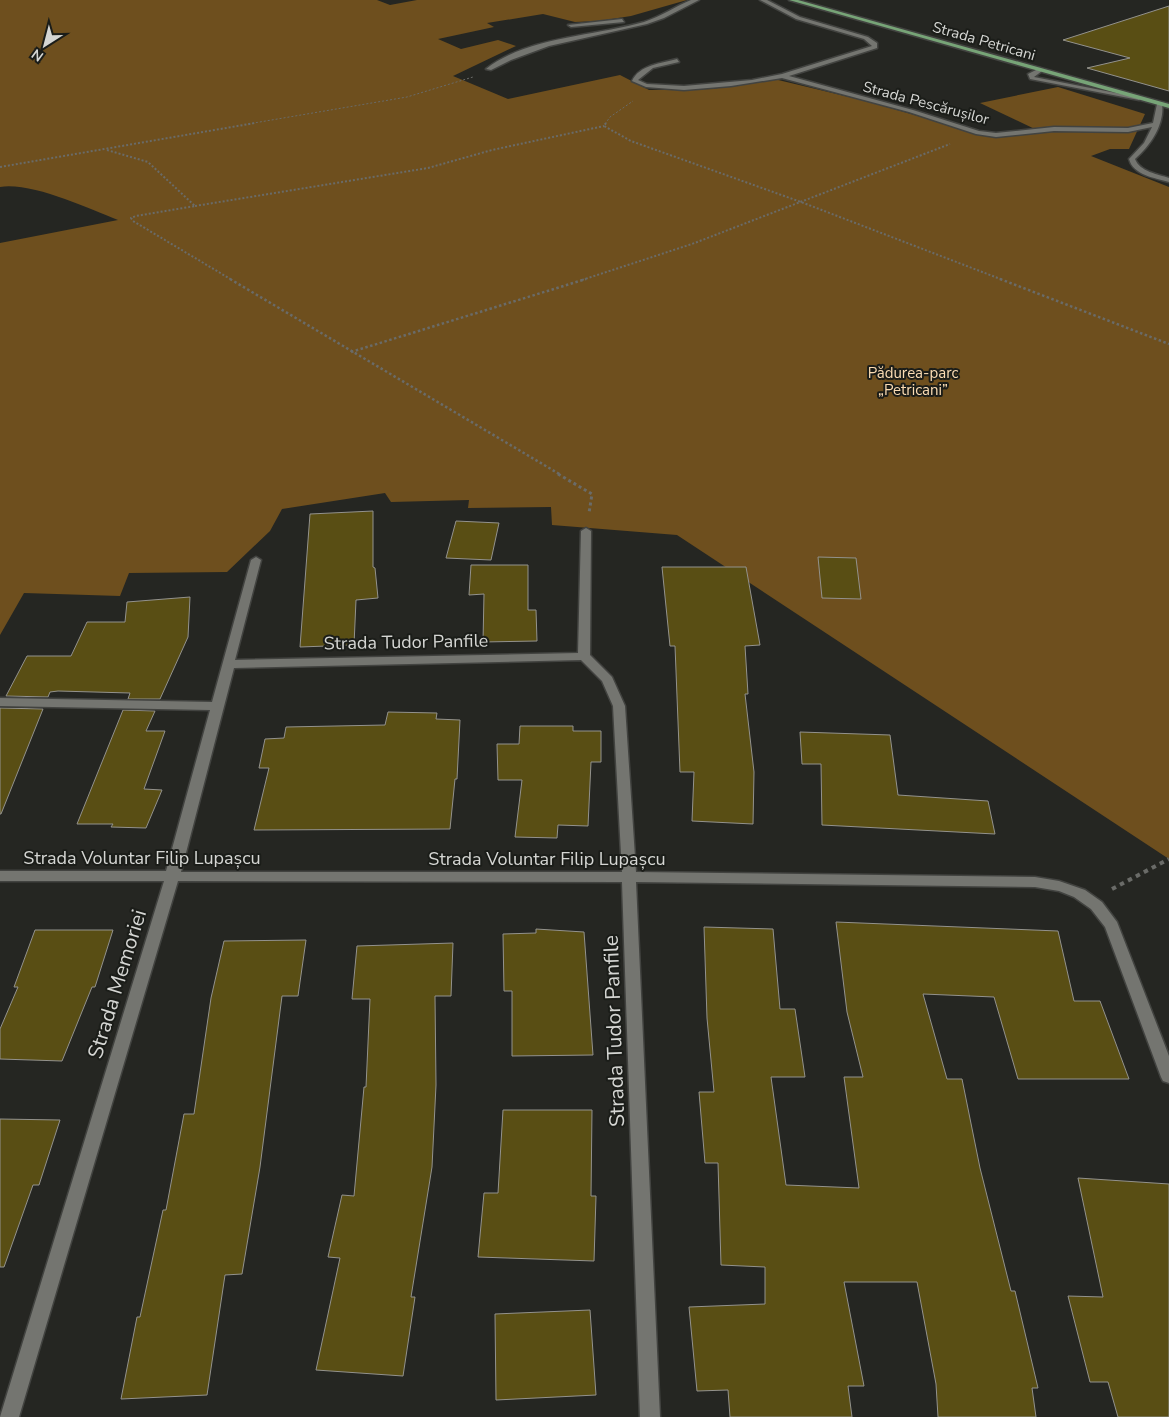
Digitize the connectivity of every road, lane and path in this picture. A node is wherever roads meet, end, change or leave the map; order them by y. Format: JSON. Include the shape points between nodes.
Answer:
{"nodes":[{"id":1,"x":696,"y":0,"type":"edge"},
{"id":2,"x":762,"y":0,"type":"edge"},
{"id":3,"x":792,"y":0,"type":"edge"},
{"id":4,"x":679,"y":7,"type":"junction"},
{"id":5,"x":646,"y":15,"type":"dead end"},
{"id":6,"x":628,"y":19,"type":"dead end"},
{"id":7,"x":571,"y":25,"type":"dead end"},
{"id":8,"x":677,"y":61,"type":"dead end"},
{"id":9,"x":489,"y":69,"type":"joint"},
{"id":10,"x":1040,"y":70,"type":"junction"},
{"id":11,"x":782,"y":76,"type":"junction"},
{"id":12,"x":652,"y":88,"type":"junction"},
{"id":13,"x":1139,"y":98,"type":"junction"},
{"id":14,"x":1160,"y":104,"type":"junction"},
{"id":15,"x":1169,"y":106,"type":"edge"},
{"id":16,"x":1156,"y":124,"type":"junction"},
{"id":17,"x":604,"y":126,"type":"junction"},
{"id":18,"x":978,"y":132,"type":"junction"},
{"id":19,"x":107,"y":150,"type":"junction"},
{"id":20,"x":0,"y":168,"type":"edge"},
{"id":21,"x":1169,"y":180,"type":"edge"},
{"id":22,"x":802,"y":202,"type":"junction"},
{"id":23,"x":195,"y":206,"type":"junction"},
{"id":24,"x":1169,"y":344,"type":"edge"},
{"id":25,"x":351,"y":352,"type":"junction"},
{"id":26,"x":586,"y":531,"type":"joint"},
{"id":27,"x":256,"y":560,"type":"dead end"},
{"id":28,"x":584,"y":656,"type":"junction"},
{"id":29,"x":229,"y":664,"type":"junction"},
{"id":30,"x":0,"y":702,"type":"edge"},
{"id":31,"x":216,"y":706,"type":"junction"},
{"id":32,"x":1169,"y":859,"type":"edge"},
{"id":33,"x":0,"y":876,"type":"edge"},
{"id":34,"x":172,"y":877,"type":"junction"},
{"id":35,"x":629,"y":878,"type":"junction"},
{"id":36,"x":1091,"y":900,"type":"junction"},
{"id":37,"x":1169,"y":1077,"type":"edge"},
{"id":38,"x":9,"y":1417,"type":"edge"},
{"id":39,"x":650,"y":1417,"type":"edge"}],
"edges":[{"from":1,"to":4,"type":"street"},
{"from":2,"to":11,"type":"street","name":"Strada Pescărușilor","via":[[798,18],[874,43],[875,47]]},
{"from":3,"to":10,"type":"main road","name":"Strada Petricani"},
{"from":4,"to":5,"type":"street"},
{"from":4,"to":9,"type":"street","via":[[645,23],[532,48]]},
{"from":6,"to":7,"type":"street"},
{"from":8,"to":12,"type":"street","via":[[651,67],[636,78],[639,84]]},
{"from":9,"to":19,"type":"path","via":[[463,81],[407,97]]},
{"from":10,"to":13,"type":"main road","name":"Strada Petricani"},
{"from":10,"to":13,"type":"street","via":[[1030,75],[1032,78]]},
{"from":11,"to":12,"type":"street","name":"Strada Pescărușilor","via":[[706,86]]},
{"from":11,"to":18,"type":"street","name":"Strada Pescărușilor"},
{"from":12,"to":17,"type":"path","via":[[610,117]]},
{"from":13,"to":14,"type":"main road","name":"Strada Petricani"},
{"from":14,"to":15,"type":"main road","name":"Strada Petricani"},
{"from":14,"to":16,"type":"street"},
{"from":16,"to":18,"type":"street","name":"Strada Pescărușilor","via":[[1128,130],[1054,129],[996,135]]},
{"from":16,"to":21,"type":"street","via":[[1146,147],[1132,159],[1132,163]]},
{"from":17,"to":22,"type":"path","via":[[631,141]]},
{"from":17,"to":23,"type":"path","via":[[492,150],[428,168]]},
{"from":18,"to":22,"type":"path"},
{"from":19,"to":20,"type":"path"},
{"from":19,"to":23,"type":"path","via":[[148,162]]},
{"from":22,"to":24,"type":"path"},
{"from":22,"to":25,"type":"path","via":[[674,250]]},
{"from":23,"to":25,"type":"path","via":[[131,218]]},
{"from":25,"to":26,"type":"path","via":[[592,494]]},
{"from":26,"to":28,"type":"street"},
{"from":27,"to":29,"type":"street","name":"Strada Memoriei"},
{"from":28,"to":29,"type":"street","name":"Strada Tudor Panfile"},
{"from":28,"to":35,"type":"street","name":"Strada Tudor Panfile","via":[[608,680],[619,706]]},
{"from":29,"to":31,"type":"street","name":"Strada Memoriei"},
{"from":30,"to":31,"type":"street"},
{"from":31,"to":34,"type":"street","name":"Strada Memoriei"},
{"from":32,"to":36,"type":"path"},
{"from":33,"to":34,"type":"street","name":"Strada Voluntar Filip Lupașcu"},
{"from":34,"to":35,"type":"street","name":"Strada Voluntar Filip Lupașcu"},
{"from":34,"to":38,"type":"street","name":"Strada Memoriei"},
{"from":35,"to":36,"type":"street","name":"Strada Voluntar Filip Lupașcu","via":[[1035,882],[1061,886]]},
{"from":35,"to":39,"type":"street","name":"Strada Tudor Panfile"},
{"from":36,"to":37,"type":"street","via":[[1112,926]]}]}
